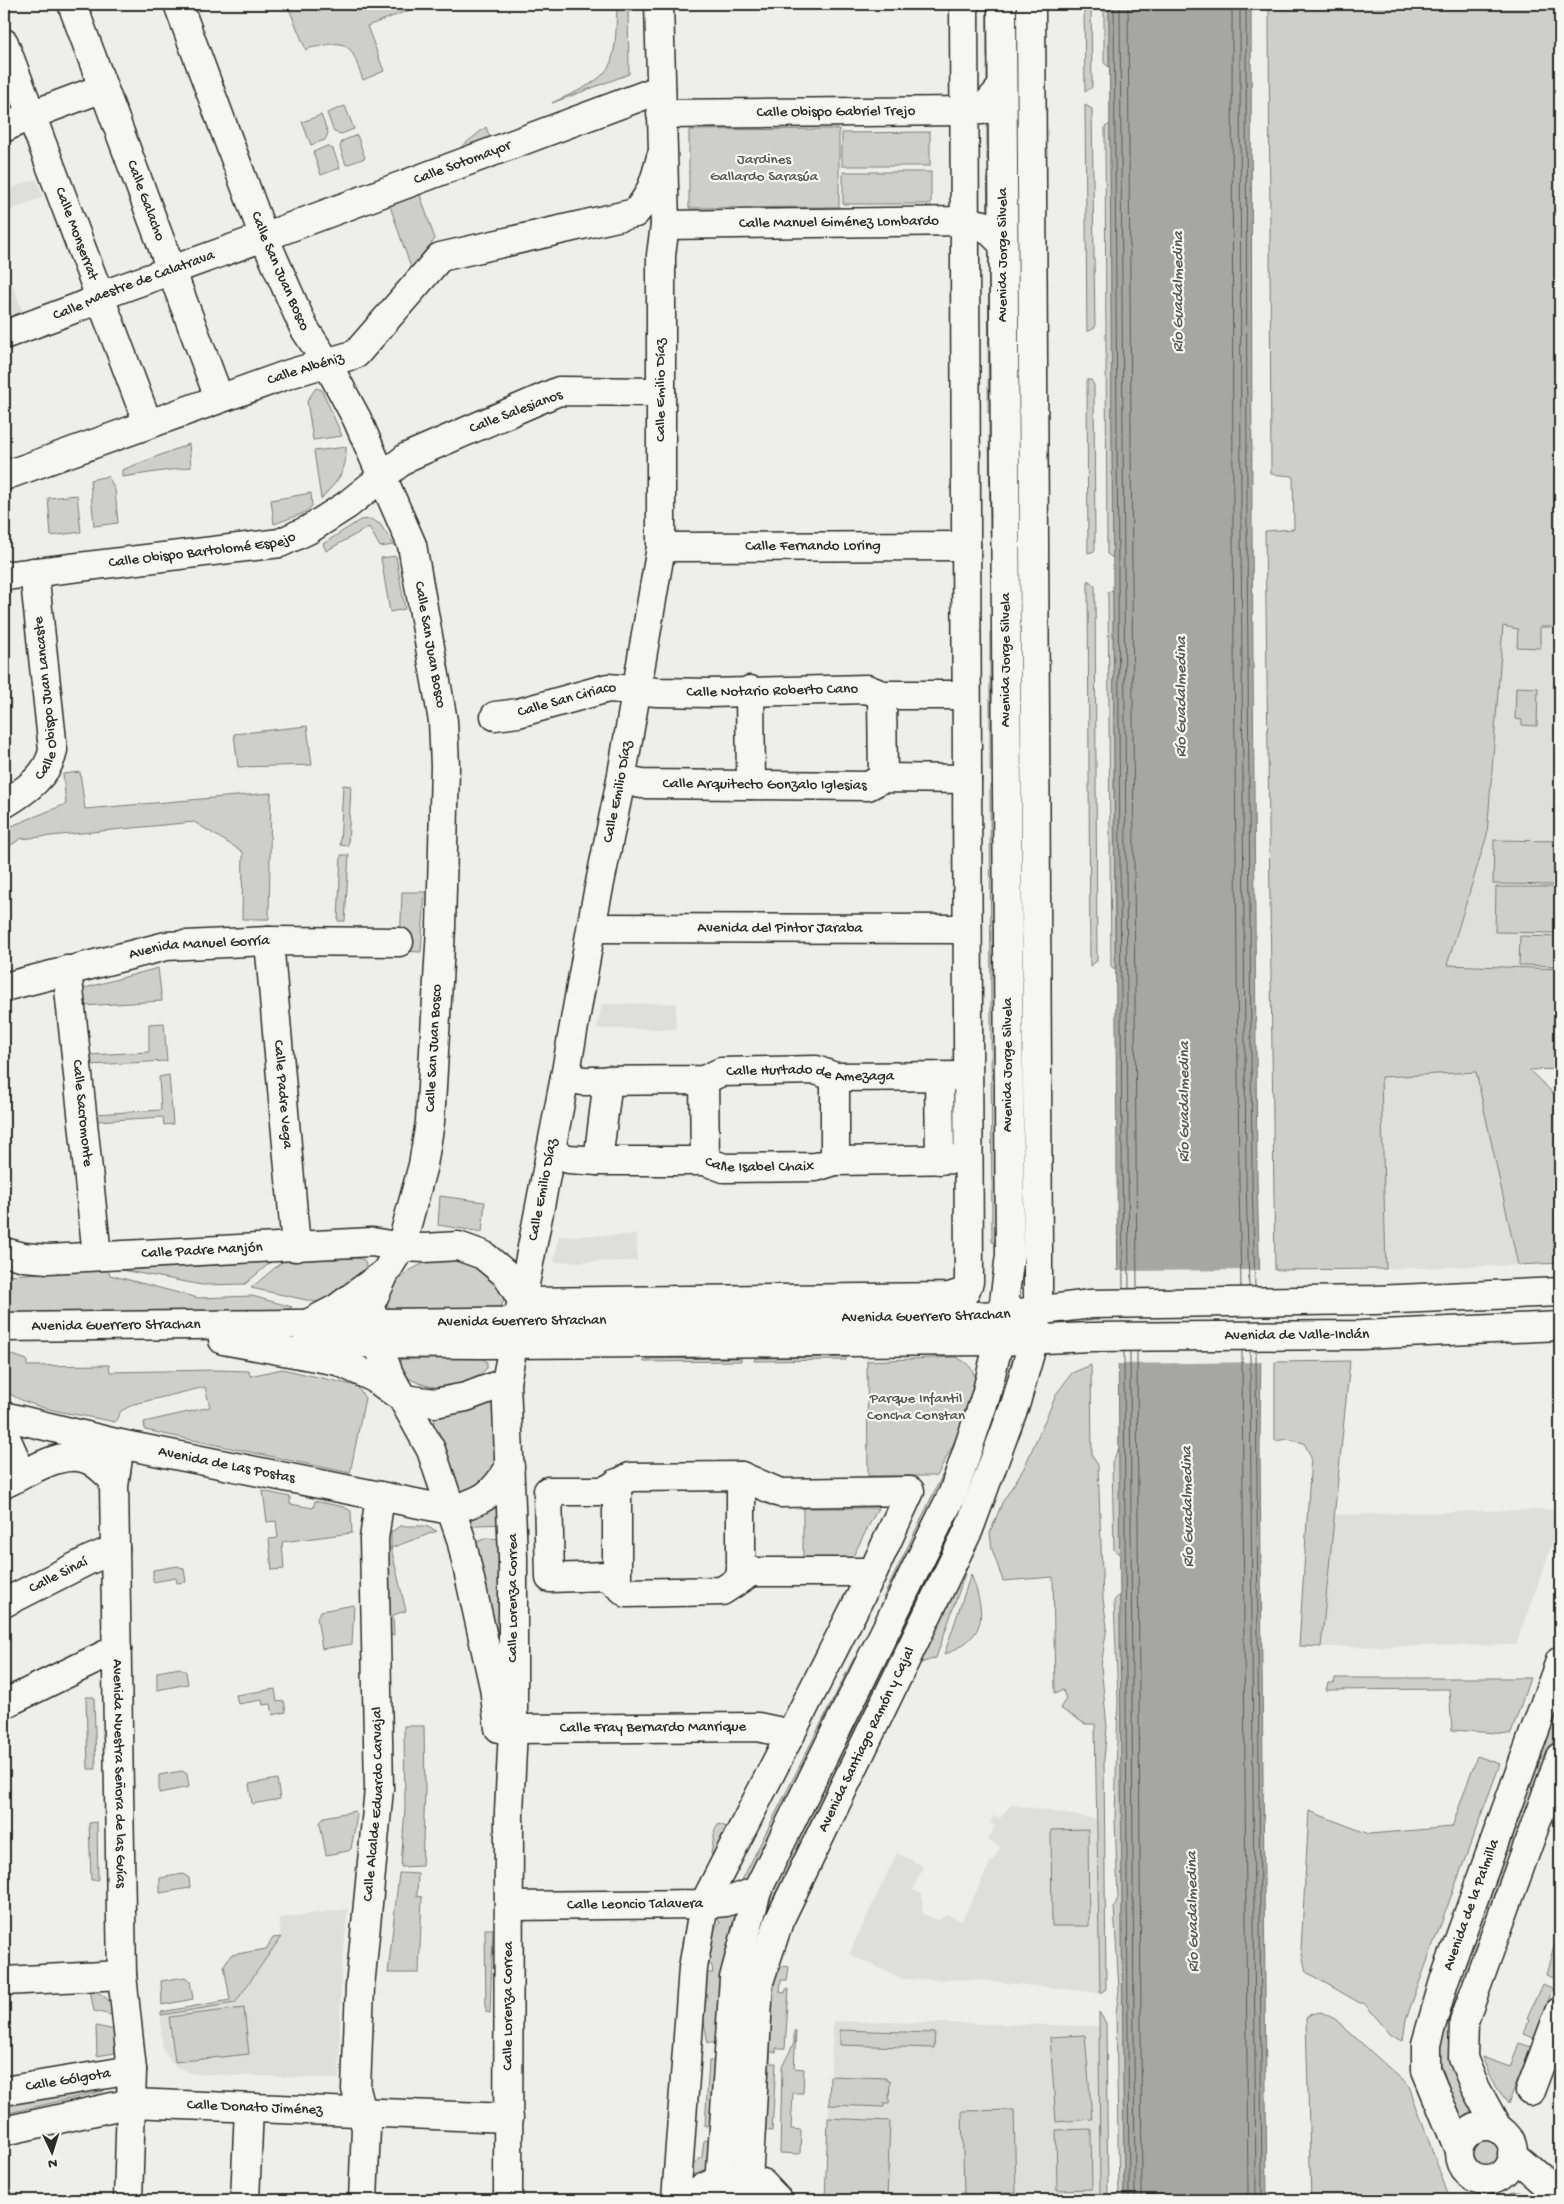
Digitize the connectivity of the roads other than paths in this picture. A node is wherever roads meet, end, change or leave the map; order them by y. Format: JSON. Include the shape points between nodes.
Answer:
{"nodes":[{"id":1,"x":72,"y":4,"type":"edge"},
{"id":2,"x":178,"y":4,"type":"edge"},
{"id":3,"x":659,"y":4,"type":"edge"},
{"id":4,"x":964,"y":4,"type":"edge"},
{"id":5,"x":1002,"y":4,"type":"edge"},
{"id":6,"x":1031,"y":4,"type":"edge"},
{"id":7,"x":4,"y":43,"type":"edge"},
{"id":8,"x":1002,"y":87,"type":"junction"},
{"id":9,"x":103,"y":88,"type":"junction"},
{"id":10,"x":661,"y":102,"type":"junction"},
{"id":11,"x":965,"y":112,"type":"junction"},
{"id":12,"x":32,"y":115,"type":"junction"},
{"id":13,"x":4,"y":128,"type":"edge"},
{"id":14,"x":662,"y":155,"type":"junction"},
{"id":15,"x":635,"y":214,"type":"junction"},
{"id":16,"x":964,"y":221,"type":"junction"},
{"id":17,"x":666,"y":225,"type":"junction"},
{"id":18,"x":264,"y":237,"type":"junction"},
{"id":19,"x":1003,"y":244,"type":"junction"},
{"id":20,"x":661,"y":255,"type":"junction"},
{"id":21,"x":171,"y":270,"type":"junction"},
{"id":22,"x":100,"y":296,"type":"junction"},
{"id":23,"x":4,"y":335,"type":"edge"},
{"id":24,"x":328,"y":363,"type":"junction"},
{"id":25,"x":661,"y":392,"type":"junction"},
{"id":26,"x":219,"y":398,"type":"junction"},
{"id":27,"x":148,"y":424,"type":"junction"},
{"id":28,"x":4,"y":476,"type":"edge"},
{"id":29,"x":382,"y":476,"type":"junction"},
{"id":30,"x":966,"y":546,"type":"junction"},
{"id":31,"x":662,"y":547,"type":"junction"},
{"id":32,"x":34,"y":572,"type":"junction"},
{"id":33,"x":4,"y":576,"type":"edge"},
{"id":34,"x":638,"y":690,"type":"junction"},
{"id":35,"x":750,"y":690,"type":"junction"},
{"id":36,"x":882,"y":695,"type":"junction"},
{"id":37,"x":966,"y":695,"type":"junction"},
{"id":38,"x":495,"y":716,"type":"dead end"},
{"id":39,"x":883,"y":778,"type":"junction"},
{"id":40,"x":967,"y":779,"type":"junction"},
{"id":41,"x":621,"y":780,"type":"junction"},
{"id":42,"x":751,"y":785,"type":"junction"},
{"id":43,"x":4,"y":804,"type":"edge"},
{"id":44,"x":592,"y":928,"type":"junction"},
{"id":45,"x":967,"y":928,"type":"junction"},
{"id":46,"x":268,"y":941,"type":"junction"},
{"id":47,"x":398,"y":942,"type":"dead end"},
{"id":48,"x":67,"y":970,"type":"junction"},
{"id":49,"x":4,"y":987,"type":"edge"},
{"id":50,"x":939,"y":1076,"type":"junction"},
{"id":51,"x":967,"y":1076,"type":"junction"},
{"id":52,"x":565,"y":1077,"type":"junction"},
{"id":53,"x":834,"y":1077,"type":"junction"},
{"id":54,"x":608,"y":1080,"type":"junction"},
{"id":55,"x":704,"y":1080,"type":"junction"},
{"id":56,"x":551,"y":1154,"type":"junction"},
{"id":57,"x":940,"y":1160,"type":"junction"},
{"id":58,"x":968,"y":1160,"type":"junction"},
{"id":59,"x":598,"y":1161,"type":"junction"},
{"id":60,"x":705,"y":1161,"type":"junction"},
{"id":61,"x":834,"y":1161,"type":"junction"},
{"id":62,"x":296,"y":1247,"type":"junction"},
{"id":63,"x":400,"y":1247,"type":"junction"},
{"id":64,"x":4,"y":1252,"type":"edge"},
{"id":65,"x":97,"y":1256,"type":"junction"},
{"id":66,"x":385,"y":1273,"type":"junction"},
{"id":67,"x":1560,"y":1292,"type":"edge"},
{"id":68,"x":1038,"y":1311,"type":"junction"},
{"id":69,"x":518,"y":1323,"type":"junction"},
{"id":70,"x":305,"y":1325,"type":"junction"},
{"id":71,"x":1560,"y":1326,"type":"edge"},
{"id":72,"x":4,"y":1327,"type":"edge"},
{"id":73,"x":1001,"y":1328,"type":"junction"},
{"id":74,"x":375,"y":1334,"type":"junction"},
{"id":75,"x":1034,"y":1339,"type":"junction"},
{"id":76,"x":223,"y":1340,"type":"junction"},
{"id":77,"x":4,"y":1341,"type":"edge"},
{"id":78,"x":506,"y":1382,"type":"junction"},
{"id":79,"x":404,"y":1399,"type":"junction"},
{"id":80,"x":4,"y":1416,"type":"edge"},
{"id":81,"x":4,"y":1433,"type":"edge"},
{"id":82,"x":120,"y":1444,"type":"junction"},
{"id":83,"x":510,"y":1467,"type":"junction"},
{"id":84,"x":741,"y":1476,"type":"junction"},
{"id":85,"x":114,"y":1480,"type":"junction"},
{"id":86,"x":7,"y":1482,"type":"edge"},
{"id":87,"x":617,"y":1483,"type":"junction"},
{"id":88,"x":380,"y":1496,"type":"junction"},
{"id":89,"x":450,"y":1510,"type":"junction"},
{"id":90,"x":115,"y":1549,"type":"junction"},
{"id":91,"x":874,"y":1572,"type":"junction"},
{"id":92,"x":741,"y":1579,"type":"junction"},
{"id":93,"x":617,"y":1584,"type":"junction"},
{"id":94,"x":4,"y":1603,"type":"edge"},
{"id":95,"x":116,"y":1649,"type":"junction"},
{"id":96,"x":1560,"y":1661,"type":"edge"},
{"id":97,"x":494,"y":1687,"type":"junction"},
{"id":98,"x":4,"y":1704,"type":"edge"},
{"id":99,"x":513,"y":1729,"type":"junction"},
{"id":100,"x":791,"y":1734,"type":"junction"},
{"id":101,"x":1560,"y":1757,"type":"edge"},
{"id":102,"x":1554,"y":1797,"type":"edge"},
{"id":103,"x":509,"y":1812,"type":"junction"},
{"id":104,"x":757,"y":1891,"type":"junction"},
{"id":105,"x":704,"y":1904,"type":"junction"},
{"id":106,"x":510,"y":1906,"type":"junction"},
{"id":107,"x":122,"y":1975,"type":"junction"},
{"id":108,"x":4,"y":1981,"type":"edge"},
{"id":109,"x":1558,"y":2022,"type":"edge"},
{"id":110,"x":132,"y":2070,"type":"junction"},
{"id":111,"x":4,"y":2090,"type":"edge"},
{"id":112,"x":1530,"y":2091,"type":"dead end"},
{"id":113,"x":131,"y":2103,"type":"junction"},
{"id":114,"x":249,"y":2108,"type":"junction"},
{"id":115,"x":362,"y":2113,"type":"junction"},
{"id":116,"x":509,"y":2118,"type":"junction"},
{"id":117,"x":1498,"y":2129,"type":"junction"},
{"id":118,"x":4,"y":2131,"type":"edge"},
{"id":119,"x":1459,"y":2150,"type":"junction"},
{"id":120,"x":1512,"y":2154,"type":"junction"},
{"id":121,"x":720,"y":2190,"type":"edge"},
{"id":122,"x":748,"y":2190,"type":"edge"},
{"id":123,"x":1484,"y":2190,"type":"edge"},
{"id":124,"x":1560,"y":2191,"type":"edge"},
{"id":125,"x":128,"y":2200,"type":"edge"},
{"id":126,"x":245,"y":2200,"type":"edge"},
{"id":127,"x":363,"y":2200,"type":"edge"},
{"id":128,"x":508,"y":2200,"type":"edge"},
{"id":129,"x":676,"y":2200,"type":"edge"},
{"id":130,"x":690,"y":2200,"type":"edge"},
{"id":131,"x":778,"y":2200,"type":"edge"}],
"edges":[{"from":1,"to":9,"type":"street","name":"Calle Galacho"},
{"from":2,"to":18,"type":"street","name":"Calle San Juan Bosco"},
{"from":3,"to":10,"type":"street","name":"Calle Emilio Díaz"},
{"from":4,"to":11,"type":"street"},
{"from":5,"to":8,"type":"street","name":"Avenida Jorge Silvela"},
{"from":6,"to":68,"type":"street","name":"Avenida Jorge Silvela"},
{"from":7,"to":12,"type":"street","name":"Calle Monserrat"},
{"from":8,"to":11,"type":"street","name":"Calle Obispo Gabriel Trejo","via":[[982,110]]},
{"from":8,"to":19,"type":"street","name":"Avenida Jorge Silvela"},
{"from":9,"to":12,"type":"street"},
{"from":9,"to":21,"type":"street","name":"Calle Galacho"},
{"from":10,"to":11,"type":"street","name":"Calle Obispo Gabriel Trejo"},
{"from":10,"to":14,"type":"street","name":"Calle Emilio Díaz"},
{"from":10,"to":18,"type":"street","name":"Calle Sotomayor"},
{"from":11,"to":16,"type":"street"},
{"from":12,"to":13,"type":"street"},
{"from":12,"to":22,"type":"street","name":"Calle Monserrat"},
{"from":14,"to":15,"type":"street","name":"Calle Emilio Díaz","via":[[646,201]]},
{"from":14,"to":17,"type":"street","name":"Calle Emilio Díaz"},
{"from":15,"to":20,"type":"street","name":"Calle Emilio Díaz","via":[[646,221]]},
{"from":15,"to":24,"type":"street","name":"Calle Albéniz","via":[[440,257],[356,354]]},
{"from":16,"to":17,"type":"street","name":"Calle Manuel Giménez Lombardo"},
{"from":16,"to":19,"type":"street","name":"Calle Manuel Giménez Lombardo","via":[[984,225]]},
{"from":16,"to":30,"type":"street"},
{"from":17,"to":20,"type":"street","name":"Calle Emilio Díaz"},
{"from":18,"to":21,"type":"street","name":"Calle Maestre de Calatrava"},
{"from":18,"to":24,"type":"street","name":"Calle San Juan Bosco","via":[[304,328]]},
{"from":19,"to":73,"type":"street","name":"Avenida Jorge Silvela","via":[[1010,1255]]},
{"from":20,"to":25,"type":"street","name":"Calle Emilio Díaz"},
{"from":21,"to":22,"type":"street","name":"Calle Maestre de Calatrava"},
{"from":21,"to":26,"type":"street","name":"Calle Galacho"},
{"from":22,"to":23,"type":"street","name":"Calle Maestre de Calatrava"},
{"from":22,"to":27,"type":"street","name":"Calle Monserrat"},
{"from":24,"to":26,"type":"street","name":"Calle Albéniz"},
{"from":24,"to":29,"type":"street","name":"Calle San Juan Bosco"},
{"from":25,"to":29,"type":"street","name":"Calle Salesianos","via":[[559,391],[406,457]]},
{"from":25,"to":31,"type":"street","name":"Calle Emilio Díaz"},
{"from":26,"to":27,"type":"street","name":"Calle Albéniz"},
{"from":27,"to":28,"type":"street","name":"Calle Albéniz"},
{"from":29,"to":32,"type":"street","name":"Calle Obispo Bartolomé Espejo","via":[[347,505],[308,530],[280,543]]},
{"from":29,"to":63,"type":"street","name":"Calle San Juan Bosco","via":[[412,546],[443,721],[441,928],[430,1122],[419,1184]]},
{"from":30,"to":31,"type":"street","name":"Calle Fernando Loring"},
{"from":30,"to":37,"type":"street"},
{"from":31,"to":34,"type":"street","name":"Calle Emilio Díaz"},
{"from":32,"to":33,"type":"street","name":"Calle Obispo Bartolomé Espejo"},
{"from":32,"to":43,"type":"street","name":"Calle Obispo Juan Lancaste","via":[[53,750],[51,761],[26,791]]},
{"from":34,"to":35,"type":"street","name":"Calle Notario Roberto Cano","via":[[710,693]]},
{"from":34,"to":38,"type":"street","name":"Calle San Ciriaco","via":[[608,688],[518,713]]},
{"from":34,"to":41,"type":"street","name":"Calle Emilio Díaz"},
{"from":35,"to":36,"type":"street","name":"Calle Notario Roberto Cano","via":[[866,689]]},
{"from":35,"to":42,"type":"street"},
{"from":36,"to":37,"type":"street","name":"Calle Notario Roberto Cano"},
{"from":36,"to":39,"type":"street"},
{"from":37,"to":40,"type":"street"},
{"from":39,"to":40,"type":"street","name":"Calle Arquitecto Gonzalo Iglesias"},
{"from":39,"to":42,"type":"street","name":"Calle Arquitecto Gonzalo Iglesias","via":[[868,786]]},
{"from":40,"to":45,"type":"street"},
{"from":41,"to":42,"type":"street","name":"Calle Arquitecto Gonzalo Iglesias","via":[[642,784]]},
{"from":41,"to":44,"type":"street","name":"Calle Emilio Díaz"},
{"from":44,"to":45,"type":"street","name":"Avenida del Pintor Jaraba"},
{"from":44,"to":52,"type":"street","name":"Calle Emilio Díaz"},
{"from":45,"to":51,"type":"street"},
{"from":46,"to":47,"type":"street","name":"Avenida Manuel Gorría"},
{"from":46,"to":48,"type":"street","name":"Avenida Manuel Gorría","via":[[166,946]]},
{"from":46,"to":62,"type":"street","name":"Calle Padre Vega"},
{"from":48,"to":49,"type":"street","name":"Avenida Manuel Gorría"},
{"from":48,"to":65,"type":"street","name":"Calle Sacromonte"},
{"from":50,"to":51,"type":"street","name":"Calle Hurtado de Amezaga"},
{"from":50,"to":53,"type":"street","name":"Calle Hurtado de Amezaga"},
{"from":50,"to":57,"type":"street"},
{"from":51,"to":58,"type":"street"},
{"from":52,"to":54,"type":"street","name":"Calle Hurtado de Amezaga","via":[[583,1081]]},
{"from":52,"to":56,"type":"street","name":"Calle Emilio Díaz"},
{"from":53,"to":55,"type":"street","name":"Calle Hurtado de Amezaga","via":[[816,1070],[722,1072]]},
{"from":53,"to":61,"type":"street"},
{"from":54,"to":55,"type":"street","name":"Calle Hurtado de Amezaga"},
{"from":54,"to":59,"type":"street"},
{"from":55,"to":60,"type":"street"},
{"from":56,"to":59,"type":"street","name":"Calle Isabel Chaix"},
{"from":56,"to":69,"type":"street","name":"Calle Emilio Díaz"},
{"from":57,"to":58,"type":"street","name":"Calle Isabel Chaix"},
{"from":57,"to":61,"type":"street","name":"Calle Isabel Chaix"},
{"from":58,"to":69,"type":"street","name":"Avenida Guerrero Strachan","via":[[969,1282],[965,1292],[955,1297]]},
{"from":59,"to":60,"type":"street","name":"Calle Isabel Chaix"},
{"from":60,"to":61,"type":"street","name":"Calle Isabel Chaix","via":[[724,1168],[816,1167]]},
{"from":62,"to":63,"type":"street","name":"Calle Padre Manjón","via":[[372,1242]]},
{"from":62,"to":65,"type":"street","name":"Calle Padre Manjón"},
{"from":63,"to":66,"type":"street","name":"Calle San Juan Bosco"},
{"from":63,"to":69,"type":"street","name":"Calle Padre Manjón","via":[[458,1246],[483,1255],[507,1275]]},
{"from":64,"to":65,"type":"street","name":"Calle Padre Manjón","via":[[48,1259]]},
{"from":66,"to":70,"type":"street","via":[[336,1309]]},
{"from":66,"to":74,"type":"street","name":"Calle San Juan Bosco","via":[[370,1305]]},
{"from":67,"to":68,"type":"street","via":[[1374,1300],[1090,1304]]},
{"from":68,"to":73,"type":"street","name":"Avenida Guerrero Strachan"},
{"from":68,"to":75,"type":"street","name":"Avenida Santiago Ramón y Cajal"},
{"from":69,"to":73,"type":"street","name":"Avenida Guerrero Strachan"},
{"from":69,"to":74,"type":"street","name":"Avenida Guerrero Strachan"},
{"from":69,"to":78,"type":"street","name":"Calle Lorenza Correa"},
{"from":70,"to":72,"type":"street","name":"Avenida Guerrero Strachan"},
{"from":70,"to":74,"type":"street","name":"Avenida Guerrero Strachan"},
{"from":71,"to":75,"type":"street","name":"Avenida de Valle-Inclán","via":[[1361,1335]]},
{"from":73,"to":75,"type":"street","name":"Avenida Guerrero Strachan"},
{"from":73,"to":104,"type":"street","name":"Avenida Santiago Ramón y Cajal","via":[[986,1395],[953,1494]]},
{"from":74,"to":76,"type":"street","name":"Avenida Guerrero Strachan"},
{"from":74,"to":79,"type":"street","name":"Calle Lorenza Correa","via":[[389,1374]]},
{"from":75,"to":122,"type":"street","name":"Avenida Santiago Ramón y Cajal","via":[[1016,1402],[969,1529],[779,1922],[759,1982]]},
{"from":76,"to":77,"type":"street","name":"Avenida Guerrero Strachan"},
{"from":76,"to":79,"type":"street","via":[[338,1361],[374,1378]]},
{"from":78,"to":79,"type":"street","via":[[466,1397],[436,1403]]},
{"from":78,"to":83,"type":"street","name":"Calle Lorenza Correa"},
{"from":79,"to":89,"type":"street","name":"Calle Lorenza Correa","via":[[431,1450]]},
{"from":80,"to":82,"type":"street","name":"Avenida de Las Postas"},
{"from":81,"to":86,"type":"street","via":[[14,1456]]},
{"from":82,"to":85,"type":"street","name":"Avenida Nuestra Señora de las Guías"},
{"from":82,"to":88,"type":"street","name":"Avenida de Las Postas"},
{"from":83,"to":89,"type":"street","via":[[496,1489],[474,1504]]},
{"from":83,"to":99,"type":"street","name":"Calle Lorenza Correa"},
{"from":84,"to":87,"type":"street","via":[[630,1477]]},
{"from":84,"to":91,"type":"street","via":[[780,1493],[910,1491]]},
{"from":84,"to":92,"type":"street"},
{"from":85,"to":86,"type":"street","via":[[93,1462],[70,1456]]},
{"from":85,"to":90,"type":"street","name":"Avenida Nuestra Señora de las Guías"},
{"from":87,"to":93,"type":"street"},
{"from":87,"to":93,"type":"street","via":[[604,1491],[548,1491],[550,1578],[608,1576]]},
{"from":88,"to":89,"type":"street","name":"Avenida de Las Postas"},
{"from":88,"to":115,"type":"street","name":"Calle Alcalde Eduardo Carvajal","via":[[374,1539],[379,1789],[360,1987],[356,2089]]},
{"from":89,"to":97,"type":"street","name":"Calle Lorenza Correa","via":[[461,1539]]},
{"from":90,"to":94,"type":"street","name":"Calle Sinaí"},
{"from":90,"to":95,"type":"street","name":"Avenida Nuestra Señora de las Guías"},
{"from":91,"to":92,"type":"street","via":[[751,1572]]},
{"from":91,"to":100,"type":"street"},
{"from":92,"to":93,"type":"street","via":[[722,1591],[627,1593]]},
{"from":95,"to":98,"type":"street"},
{"from":95,"to":107,"type":"street","name":"Avenida Nuestra Señora de las Guías"},
{"from":96,"to":119,"type":"street","name":"Avenida de la Palmilla","via":[[1444,1982],[1426,2044],[1426,2070]]},
{"from":97,"to":99,"type":"street","name":"Calle Lorenza Correa","via":[[507,1722]]},
{"from":97,"to":103,"type":"street","name":"Calle Lorenza Correa"},
{"from":99,"to":100,"type":"street","name":"Calle Fray Bernardo Manrique","via":[[758,1727]]},
{"from":99,"to":103,"type":"street","name":"Calle Lorenza Correa"},
{"from":100,"to":105,"type":"street"},
{"from":101,"to":102,"type":"street"},
{"from":102,"to":117,"type":"street","via":[[1464,2021],[1463,2058]]},
{"from":103,"to":106,"type":"street","name":"Calle Lorenza Correa"},
{"from":104,"to":105,"type":"street","name":"Calle Leoncio Talavera","via":[[726,1902]]},
{"from":104,"to":121,"type":"street","name":"Avenida Santiago Ramón y Cajal","via":[[734,1978]]},
{"from":105,"to":106,"type":"street","name":"Calle Leoncio Talavera"},
{"from":105,"to":129,"type":"street","via":[[693,1968]]},
{"from":106,"to":116,"type":"street","name":"Calle Lorenza Correa"},
{"from":107,"to":108,"type":"street"},
{"from":107,"to":110,"type":"street","name":"Avenida Nuestra Señora de las Guías"},
{"from":109,"to":112,"type":"street"},
{"from":110,"to":111,"type":"street","name":"Calle Gólgota"},
{"from":110,"to":113,"type":"street","name":"Avenida Nuestra Señora de las Guías"},
{"from":113,"to":114,"type":"street","name":"Calle Donato Jiménez"},
{"from":113,"to":118,"type":"street","name":"Calle Donato Jiménez"},
{"from":113,"to":125,"type":"street","name":"Avenida Nuestra Señora de las Guías"},
{"from":114,"to":115,"type":"street","name":"Calle Donato Jiménez"},
{"from":114,"to":126,"type":"street"},
{"from":115,"to":116,"type":"street","name":"Calle Donato Jiménez"},
{"from":115,"to":127,"type":"street","name":"Calle Alcalde Eduardo Carvajal","via":[[366,2126]]},
{"from":116,"to":128,"type":"street","name":"Calle Lorenza Correa"},
{"from":117,"to":119,"type":"street","via":[[1489,2126],[1473,2129]]},
{"from":117,"to":120,"type":"street","via":[[1509,2139]]},
{"from":119,"to":123,"type":"street","via":[[1461,2164],[1477,2178]]},
{"from":120,"to":123,"type":"street","via":[[1504,2172]]},
{"from":120,"to":124,"type":"street","via":[[1550,2187]]},
{"from":121,"to":122,"type":"street"},
{"from":121,"to":130,"type":"street","via":[[703,2188]]},
{"from":122,"to":131,"type":"street","via":[[762,2184]]}]}
